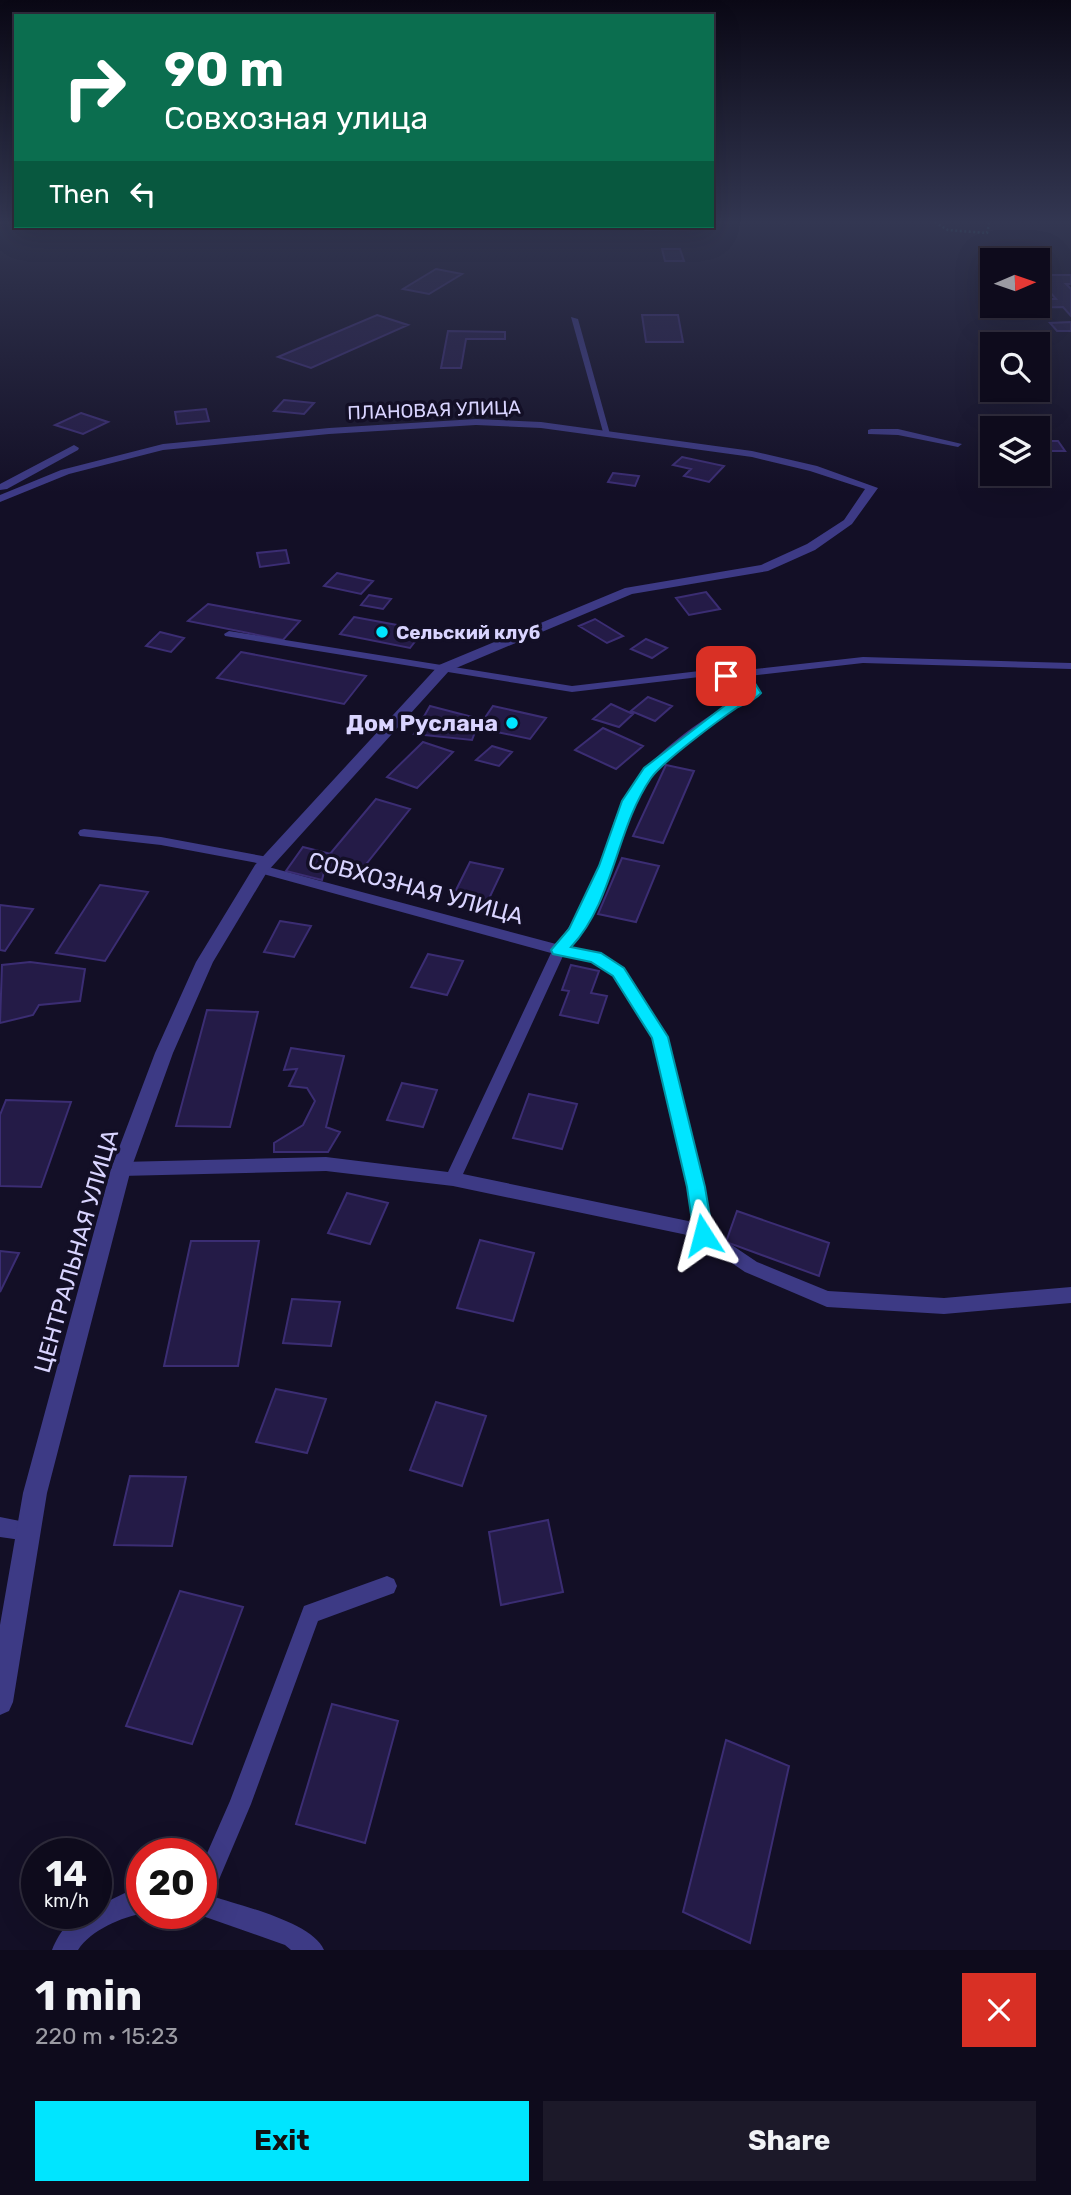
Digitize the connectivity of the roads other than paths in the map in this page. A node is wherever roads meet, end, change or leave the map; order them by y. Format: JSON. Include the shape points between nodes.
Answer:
{"nodes":[{"id":1,"x":574,"y":319,"type":"dead end"},
{"id":2,"x":607,"y":432,"type":"junction"},
{"id":3,"x":871,"y":432,"type":"dead end"},
{"id":4,"x":958,"y":444,"type":"dead end"},
{"id":5,"x":74,"y":448,"type":"dead end"},
{"id":6,"x":872,"y":488,"type":"joint"},
{"id":7,"x":0,"y":490,"type":"edge"},
{"id":8,"x":0,"y":499,"type":"edge"},
{"id":9,"x":229,"y":634,"type":"dead end"},
{"id":10,"x":1071,"y":666,"type":"edge"},
{"id":11,"x":444,"y":668,"type":"junction"},
{"id":12,"x":726,"y":676,"type":"junction"},
{"id":13,"x":84,"y":833,"type":"dead end"},
{"id":14,"x":264,"y":865,"type":"junction"},
{"id":15,"x":559,"y":950,"type":"junction"},
{"id":16,"x":121,"y":1169,"type":"junction"},
{"id":17,"x":453,"y":1180,"type":"junction"},
{"id":18,"x":703,"y":1235,"type":"junction"},
{"id":19,"x":1071,"y":1295,"type":"edge"},
{"id":20,"x":0,"y":1527,"type":"edge"},
{"id":21,"x":29,"y":1531,"type":"junction"},
{"id":22,"x":387,"y":1586,"type":"dead end"},
{"id":23,"x":0,"y":1702,"type":"edge"},
{"id":24,"x":217,"y":1858,"type":"edge"},
{"id":25,"x":126,"y":1905,"type":"edge"},
{"id":26,"x":217,"y":1910,"type":"edge"},
{"id":27,"x":64,"y":1950,"type":"edge"},
{"id":28,"x":312,"y":1950,"type":"edge"}],
"edges":[{"from":1,"to":2,"type":"lane"},
{"from":2,"to":6,"type":"street","name":"ПЛАНОВАЯ УЛИЦА","via":[[752,454]]},
{"from":2,"to":8,"type":"street","name":"ПЛАНОВАЯ УЛИЦА","via":[[476,422],[163,447],[65,472]]},
{"from":3,"to":4,"type":"lane","via":[[898,432]]},
{"from":5,"to":7,"type":"street"},
{"from":6,"to":11,"type":"street","name":"ЦЕНТРАЛЬНАЯ УЛИЦА","via":[[848,522],[811,547],[764,568],[629,591]]},
{"from":9,"to":11,"type":"lane"},
{"from":10,"to":12,"type":"lane","via":[[863,660]]},
{"from":11,"to":12,"type":"lane","via":[[572,690],[708,673]]},
{"from":11,"to":14,"type":"street","name":"ЦЕНТРАЛЬНАЯ УЛИЦА"},
{"from":12,"to":15,"type":"lane","via":[[747,679],[755,693],[732,705],[648,771],[629,801],[607,866],[576,932]]},
{"from":13,"to":14,"type":"lane","name":"СОВХОЗНАЯ УЛИЦА","via":[[161,841]]},
{"from":14,"to":15,"type":"lane","name":"СОВХОЗНАЯ УЛИЦА"},
{"from":14,"to":16,"type":"street","name":"ЦЕНТРАЛЬНАЯ УЛИЦА","via":[[205,962],[164,1053]]},
{"from":15,"to":17,"type":"lane"},
{"from":15,"to":18,"type":"lane","name":"СОВХОЗНАЯ УЛИЦА","via":[[595,957],[619,972],[660,1037]]},
{"from":16,"to":17,"type":"lane","via":[[326,1164]]},
{"from":16,"to":21,"type":"street","name":"ЦЕНТРАЛЬНАЯ УЛИЦА","via":[[35,1493]]},
{"from":17,"to":18,"type":"lane"},
{"from":18,"to":19,"type":"lane","via":[[751,1267],[827,1299],[944,1306]]},
{"from":20,"to":21,"type":"lane"},
{"from":21,"to":23,"type":"street","name":"ЦЕНТРАЛЬНАЯ УЛИЦА"},
{"from":22,"to":24,"type":"lane","via":[[311,1613]]},
{"from":25,"to":27,"type":"lane","via":[[76,1930]]},
{"from":26,"to":28,"type":"lane","via":[[292,1936]]}]}
